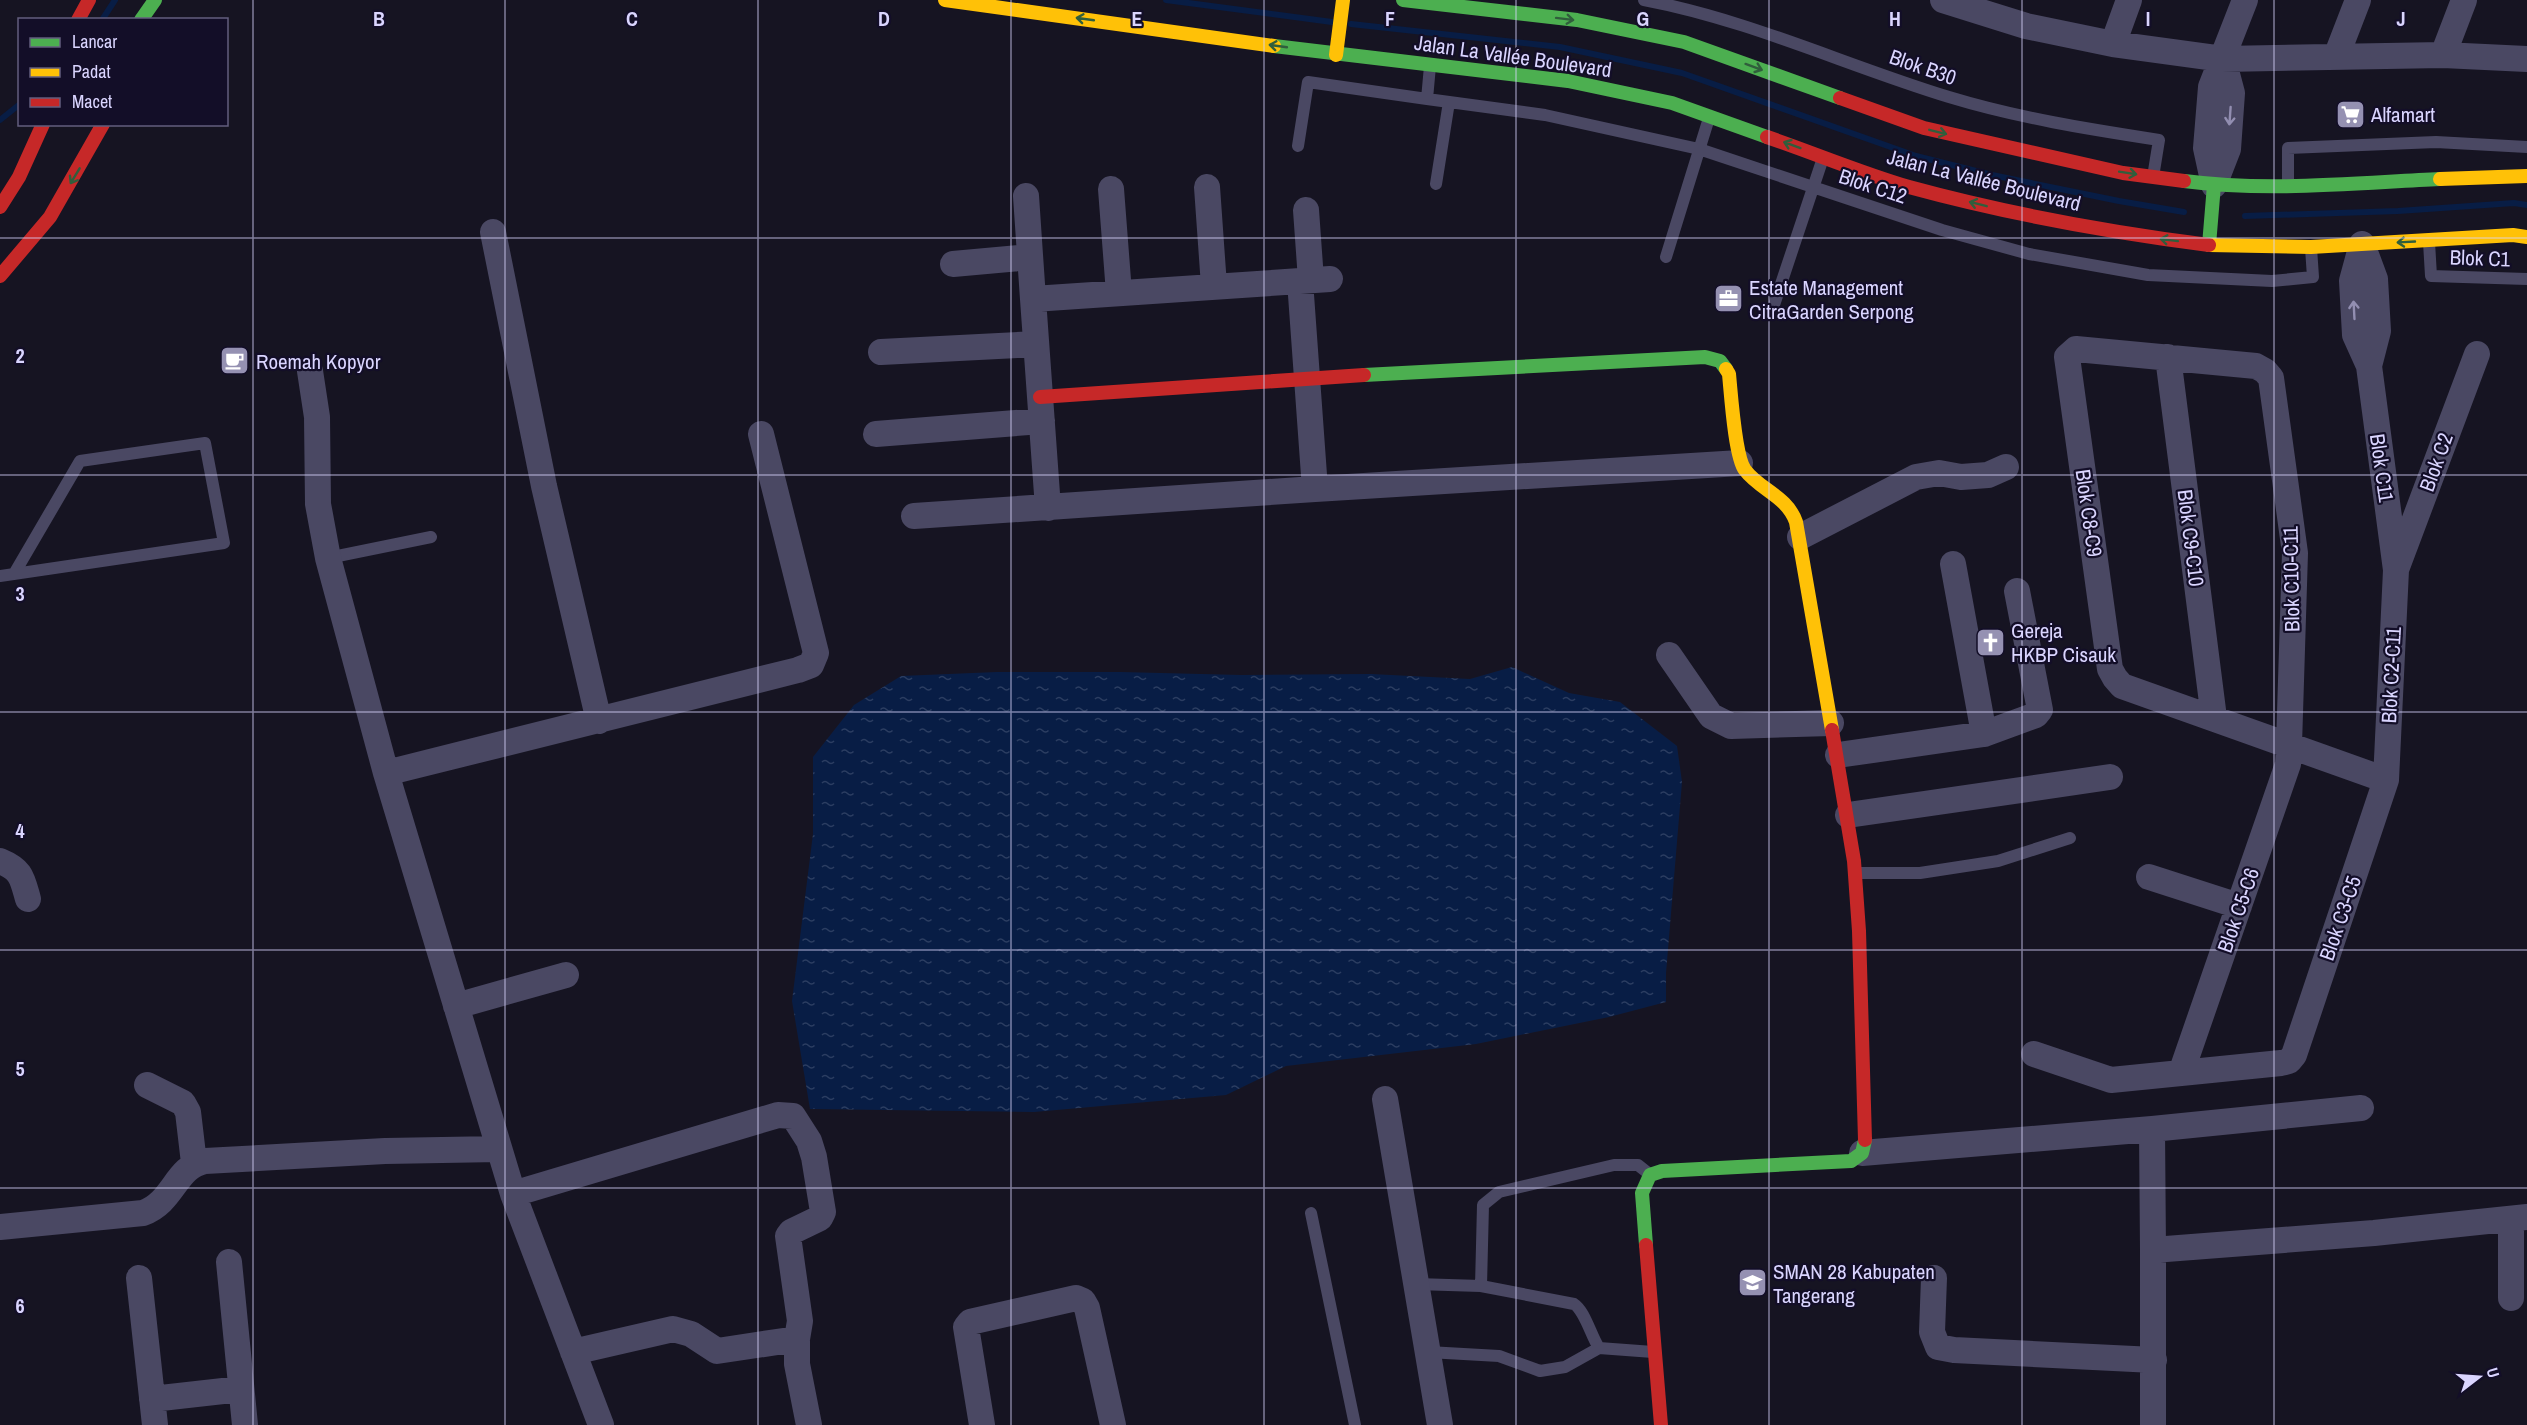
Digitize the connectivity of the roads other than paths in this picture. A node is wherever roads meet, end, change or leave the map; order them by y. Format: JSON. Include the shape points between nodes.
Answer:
{"nodes":[{"id":1,"x":89,"y":0,"type":"edge"},
{"id":2,"x":154,"y":0,"type":"edge"},
{"id":3,"x":945,"y":0,"type":"edge"},
{"id":4,"x":1343,"y":0,"type":"edge"},
{"id":5,"x":1403,"y":0,"type":"edge"},
{"id":6,"x":1644,"y":0,"type":"edge"},
{"id":7,"x":1943,"y":0,"type":"edge"},
{"id":8,"x":2128,"y":0,"type":"edge"},
{"id":9,"x":2245,"y":0,"type":"edge"},
{"id":10,"x":2358,"y":0,"type":"edge"},
{"id":11,"x":2464,"y":0,"type":"edge"},
{"id":12,"x":1481,"y":4,"type":"edge"},
{"id":13,"x":1526,"y":7,"type":"edge"},
{"id":14,"x":79,"y":18,"type":"edge"},
{"id":15,"x":142,"y":18,"type":"edge"},
{"id":16,"x":2113,"y":45,"type":"junction"},
{"id":17,"x":1336,"y":55,"type":"junction"},
{"id":18,"x":2443,"y":55,"type":"junction"},
{"id":19,"x":2336,"y":57,"type":"junction"},
{"id":20,"x":2223,"y":59,"type":"junction"},
{"id":21,"x":2527,"y":59,"type":"edge"},
{"id":22,"x":1431,"y":65,"type":"junction"},
{"id":23,"x":1427,"y":99,"type":"junction"},
{"id":24,"x":1449,"y":102,"type":"junction"},
{"id":25,"x":1710,"y":116,"type":"junction"},
{"id":26,"x":42,"y":126,"type":"edge"},
{"id":27,"x":102,"y":126,"type":"edge"},
{"id":28,"x":1298,"y":146,"type":"dead end"},
{"id":29,"x":2527,"y":147,"type":"edge"},
{"id":30,"x":1699,"y":149,"type":"junction"},
{"id":31,"x":1824,"y":157,"type":"junction"},
{"id":32,"x":2527,"y":176,"type":"edge"},
{"id":33,"x":2153,"y":177,"type":"junction"},
{"id":34,"x":1436,"y":184,"type":"dead end"},
{"id":35,"x":2214,"y":185,"type":"junction"},
{"id":36,"x":2288,"y":186,"type":"junction"},
{"id":37,"x":1207,"y":187,"type":"dead end"},
{"id":38,"x":1814,"y":187,"type":"junction"},
{"id":39,"x":1111,"y":189,"type":"dead end"},
{"id":40,"x":1026,"y":196,"type":"dead end"},
{"id":41,"x":0,"y":207,"type":"edge"},
{"id":42,"x":1306,"y":210,"type":"dead end"},
{"id":43,"x":494,"y":232,"type":"dead end"},
{"id":44,"x":2527,"y":237,"type":"edge"},
{"id":45,"x":2428,"y":240,"type":"junction"},
{"id":46,"x":2362,"y":244,"type":"junction"},
{"id":47,"x":2209,"y":245,"type":"junction"},
{"id":48,"x":2311,"y":247,"type":"junction"},
{"id":49,"x":1030,"y":257,"type":"junction"},
{"id":50,"x":1666,"y":257,"type":"dead end"},
{"id":51,"x":953,"y":264,"type":"dead end"},
{"id":52,"x":0,"y":276,"type":"edge"},
{"id":53,"x":2527,"y":279,"type":"edge"},
{"id":54,"x":1314,"y":280,"type":"junction"},
{"id":55,"x":1214,"y":286,"type":"junction"},
{"id":56,"x":1119,"y":293,"type":"junction"},
{"id":57,"x":1033,"y":299,"type":"junction"},
{"id":58,"x":1771,"y":314,"type":"dead end"},
{"id":59,"x":1036,"y":345,"type":"junction"},
{"id":60,"x":880,"y":352,"type":"dead end"},
{"id":61,"x":2476,"y":354,"type":"dead end"},
{"id":62,"x":2168,"y":357,"type":"junction"},
{"id":63,"x":310,"y":371,"type":"dead end"},
{"id":64,"x":1306,"y":378,"type":"junction"},
{"id":65,"x":1041,"y":409,"type":"junction"},
{"id":66,"x":761,"y":434,"type":"dead end"},
{"id":67,"x":876,"y":434,"type":"dead end"},
{"id":68,"x":1740,"y":463,"type":"junction"},
{"id":69,"x":2006,"y":467,"type":"dead end"},
{"id":70,"x":1315,"y":489,"type":"junction"},
{"id":71,"x":1048,"y":508,"type":"junction"},
{"id":72,"x":914,"y":516,"type":"dead end"},
{"id":73,"x":431,"y":537,"type":"dead end"},
{"id":74,"x":1800,"y":537,"type":"junction"},
{"id":75,"x":328,"y":558,"type":"junction"},
{"id":76,"x":1953,"y":564,"type":"dead end"},
{"id":77,"x":2396,"y":570,"type":"junction"},
{"id":78,"x":14,"y":574,"type":"junction"},
{"id":79,"x":0,"y":576,"type":"edge"},
{"id":80,"x":2017,"y":591,"type":"dead end"},
{"id":81,"x":1669,"y":655,"type":"dead end"},
{"id":82,"x":2214,"y":718,"type":"junction"},
{"id":83,"x":599,"y":721,"type":"junction"},
{"id":84,"x":1831,"y":723,"type":"junction"},
{"id":85,"x":1984,"y":734,"type":"junction"},
{"id":86,"x":2289,"y":745,"type":"junction"},
{"id":87,"x":1838,"y":755,"type":"junction"},
{"id":88,"x":386,"y":772,"type":"junction"},
{"id":89,"x":2110,"y":777,"type":"dead end"},
{"id":90,"x":2386,"y":780,"type":"junction"},
{"id":91,"x":1848,"y":815,"type":"junction"},
{"id":92,"x":2070,"y":838,"type":"dead end"},
{"id":93,"x":0,"y":861,"type":"edge"},
{"id":94,"x":1855,"y":873,"type":"junction"},
{"id":95,"x":2149,"y":877,"type":"dead end"},
{"id":96,"x":28,"y":900,"type":"dead end"},
{"id":97,"x":2239,"y":906,"type":"junction"},
{"id":98,"x":566,"y":975,"type":"dead end"},
{"id":99,"x":456,"y":1006,"type":"junction"},
{"id":100,"x":2034,"y":1054,"type":"dead end"},
{"id":101,"x":2181,"y":1073,"type":"junction"},
{"id":102,"x":147,"y":1085,"type":"dead end"},
{"id":103,"x":1385,"y":1100,"type":"dead end"},
{"id":104,"x":2361,"y":1108,"type":"dead end"},
{"id":105,"x":2152,"y":1129,"type":"junction"},
{"id":106,"x":499,"y":1149,"type":"junction"},
{"id":107,"x":1862,"y":1153,"type":"junction"},
{"id":108,"x":194,"y":1163,"type":"junction"},
{"id":109,"x":1650,"y":1175,"type":"junction"},
{"id":110,"x":513,"y":1194,"type":"junction"},
{"id":111,"x":1311,"y":1213,"type":"dead end"},
{"id":112,"x":2519,"y":1218,"type":"edge"},
{"id":113,"x":0,"y":1227,"type":"edge"},
{"id":114,"x":2153,"y":1250,"type":"junction"},
{"id":115,"x":229,"y":1262,"type":"dead end"},
{"id":116,"x":139,"y":1278,"type":"dead end"},
{"id":117,"x":1934,"y":1278,"type":"dead end"},
{"id":118,"x":1416,"y":1284,"type":"junction"},
{"id":119,"x":1481,"y":1286,"type":"junction"},
{"id":120,"x":2511,"y":1298,"type":"dead end"},
{"id":121,"x":797,"y":1339,"type":"junction"},
{"id":122,"x":1599,"y":1348,"type":"junction"},
{"id":123,"x":573,"y":1352,"type":"junction"},
{"id":124,"x":1428,"y":1352,"type":"junction"},
{"id":125,"x":1653,"y":1353,"type":"junction"},
{"id":126,"x":2154,"y":1360,"type":"junction"},
{"id":127,"x":241,"y":1389,"type":"junction"},
{"id":128,"x":152,"y":1399,"type":"junction"},
{"id":129,"x":155,"y":1425,"type":"edge"},
{"id":130,"x":245,"y":1425,"type":"edge"},
{"id":131,"x":601,"y":1425,"type":"edge"},
{"id":132,"x":809,"y":1425,"type":"edge"},
{"id":133,"x":982,"y":1425,"type":"edge"},
{"id":134,"x":1113,"y":1425,"type":"edge"},
{"id":135,"x":1355,"y":1425,"type":"edge"},
{"id":136,"x":1440,"y":1425,"type":"edge"},
{"id":137,"x":1661,"y":1425,"type":"edge"},
{"id":138,"x":2153,"y":1425,"type":"edge"}],
"edges":[{"from":1,"to":14,"type":"street"},
{"from":2,"to":15,"type":"street"},
{"from":17,"to":3,"type":"street","name":"Jalan La Vallée Boulevard","one_way":true},
{"from":4,"to":17,"type":"street"},
{"from":5,"to":12,"type":"street","name":"Jalan La Vallée Boulevard"},
{"from":6,"to":33,"type":"lane","name":"Blok B30","via":[[1745,25],[1948,97],[2045,122],[2159,140]]},
{"from":7,"to":16,"type":"street","via":[[2026,26]]},
{"from":8,"to":16,"type":"street"},
{"from":9,"to":20,"type":"street"},
{"from":10,"to":19,"type":"street"},
{"from":11,"to":18,"type":"street"},
{"from":12,"to":13,"type":"street","name":"Jalan La Vallée Boulevard"},
{"from":13,"to":33,"type":"street","name":"Jalan La Vallée Boulevard","one_way":true,"via":[[1684,42],[1924,128]]},
{"from":16,"to":20,"type":"street"},
{"from":17,"to":22,"type":"street","name":"Jalan La Vallée Boulevard"},
{"from":18,"to":19,"type":"street"},
{"from":18,"to":21,"type":"street"},
{"from":19,"to":20,"type":"street"},
{"from":20,"to":35,"type":"street","via":[[2232,93],[2228,149]]},
{"from":22,"to":23,"type":"lane"},
{"from":22,"to":25,"type":"street","name":"Jalan La Vallée Boulevard","via":[[1568,81],[1672,103]]},
{"from":23,"to":24,"type":"lane","name":"Blok C12"},
{"from":23,"to":28,"type":"lane","name":"Blok C12","via":[[1308,82]]},
{"from":24,"to":30,"type":"lane","name":"Blok C12","via":[[1545,115]]},
{"from":24,"to":34,"type":"lane"},
{"from":25,"to":30,"type":"lane"},
{"from":31,"to":25,"type":"street","name":"Jalan La Vallée Boulevard","one_way":true},
{"from":26,"to":41,"type":"street","via":[[19,177]]},
{"from":27,"to":52,"type":"street","one_way":true,"via":[[50,217]]},
{"from":29,"to":36,"type":"lane","via":[[2436,142],[2288,148]]},
{"from":30,"to":38,"type":"lane","name":"Blok C12"},
{"from":30,"to":50,"type":"lane"},
{"from":31,"to":38,"type":"lane"},
{"from":47,"to":31,"type":"street","name":"Jalan La Vallée Boulevard","one_way":true,"via":[[2114,232],[1985,206],[1907,186]]},
{"from":32,"to":36,"type":"street","name":"Jalan La Vallée Boulevard"},
{"from":33,"to":35,"type":"street","name":"Jalan La Vallée Boulevard"},
{"from":35,"to":36,"type":"street","name":"Jalan La Vallée Boulevard"},
{"from":35,"to":47,"type":"street"},
{"from":37,"to":55,"type":"street"},
{"from":38,"to":48,"type":"lane","name":"Blok C12","via":[[2029,254],[2148,275],[2272,281],[2313,277]]},
{"from":38,"to":58,"type":"lane"},
{"from":39,"to":56,"type":"street"},
{"from":40,"to":49,"type":"street"},
{"from":42,"to":54,"type":"street"},
{"from":43,"to":83,"type":"street","via":[[544,486]]},
{"from":44,"to":45,"type":"street","name":"Jalan La Vallée Boulevard"},
{"from":45,"to":46,"type":"street","name":"Jalan La Vallée Boulevard","one_way":true},
{"from":45,"to":53,"type":"lane","name":"Blok C1","via":[[2431,276]]},
{"from":46,"to":48,"type":"street","name":"Jalan La Vallée Boulevard"},
{"from":46,"to":77,"type":"street","name":"Blok C11","via":[[2375,279],[2378,331],[2369,366]]},
{"from":47,"to":48,"type":"street","name":"Jalan La Vallée Boulevard"},
{"from":49,"to":51,"type":"street"},
{"from":49,"to":57,"type":"street"},
{"from":54,"to":55,"type":"street"},
{"from":54,"to":64,"type":"street"},
{"from":55,"to":56,"type":"street"},
{"from":56,"to":57,"type":"street"},
{"from":57,"to":59,"type":"street"},
{"from":59,"to":60,"type":"street"},
{"from":59,"to":65,"type":"street"},
{"from":61,"to":77,"type":"street","name":"Blok C2"},
{"from":62,"to":82,"type":"street","name":"Blok C9-C10"},
{"from":62,"to":82,"type":"street","name":"Blok C8-C9","via":[[2076,349],[2067,357],[2110,669],[2122,686]]},
{"from":62,"to":86,"type":"street","name":"Blok C10-C11","via":[[2256,366],[2271,378],[2295,553]]},
{"from":63,"to":75,"type":"street","via":[[317,417],[318,504]]},
{"from":64,"to":65,"type":"street"},
{"from":64,"to":68,"type":"street","via":[[1705,357],[1720,361],[1729,374]]},
{"from":64,"to":70,"type":"street"},
{"from":65,"to":67,"type":"street"},
{"from":65,"to":71,"type":"street"},
{"from":66,"to":83,"type":"street","via":[[816,653],[811,665]]},
{"from":68,"to":70,"type":"street"},
{"from":68,"to":74,"type":"street","via":[[1746,474],[1791,511]]},
{"from":69,"to":74,"type":"street","via":[[1988,475],[1961,477],[1939,473],[1916,477]]},
{"from":70,"to":71,"type":"street"},
{"from":71,"to":72,"type":"street"},
{"from":73,"to":75,"type":"lane"},
{"from":74,"to":84,"type":"street"},
{"from":75,"to":88,"type":"street"},
{"from":76,"to":85,"type":"street"},
{"from":77,"to":90,"type":"street","name":"Blok C2-C11"},
{"from":78,"to":78,"type":"lane","via":[[224,543],[205,443],[80,461]]},
{"from":78,"to":79,"type":"lane"},
{"from":80,"to":85,"type":"street","via":[[2040,710],[2031,718]]},
{"from":81,"to":84,"type":"street","via":[[1711,716],[1721,723]]},
{"from":82,"to":86,"type":"street"},
{"from":83,"to":88,"type":"street"},
{"from":84,"to":87,"type":"street"},
{"from":85,"to":87,"type":"street"},
{"from":86,"to":90,"type":"street"},
{"from":86,"to":97,"type":"street","name":"Blok C5-C6","via":[[2288,764]]},
{"from":87,"to":91,"type":"street"},
{"from":88,"to":99,"type":"street"},
{"from":89,"to":91,"type":"street"},
{"from":90,"to":101,"type":"street","name":"Blok C3-C5","via":[[2294,1055],[2281,1063]]},
{"from":91,"to":94,"type":"street"},
{"from":92,"to":94,"type":"lane","via":[[1998,861],[1920,873]]},
{"from":93,"to":96,"type":"street","via":[[14,867],[21,876]]},
{"from":94,"to":107,"type":"street","via":[[1865,1140]]},
{"from":95,"to":97,"type":"street"},
{"from":97,"to":101,"type":"street","name":"Blok C5-C6"},
{"from":98,"to":99,"type":"street"},
{"from":99,"to":106,"type":"street"},
{"from":100,"to":101,"type":"street","via":[[2111,1080]]},
{"from":102,"to":108,"type":"street","via":[[183,1103],[188,1112]]},
{"from":103,"to":118,"type":"street"},
{"from":104,"to":105,"type":"street"},
{"from":105,"to":107,"type":"street"},
{"from":105,"to":114,"type":"street"},
{"from":106,"to":108,"type":"street","via":[[385,1151]]},
{"from":106,"to":110,"type":"street"},
{"from":107,"to":109,"type":"street","via":[[1851,1161],[1662,1171]]},
{"from":108,"to":113,"type":"street","via":[[163,1202],[143,1213]]},
{"from":109,"to":119,"type":"lane","via":[[1638,1165],[1614,1165],[1490,1197],[1483,1205]]},
{"from":109,"to":125,"type":"street","via":[[1642,1193]]},
{"from":110,"to":121,"type":"street","via":[[778,1115],[793,1116],[814,1157],[823,1212],[820,1218],[788,1236],[800,1320]]},
{"from":110,"to":123,"type":"street"},
{"from":111,"to":135,"type":"lane"},
{"from":112,"to":114,"type":"street"},
{"from":112,"to":120,"type":"street"},
{"from":114,"to":126,"type":"street"},
{"from":115,"to":127,"type":"street"},
{"from":116,"to":128,"type":"street"},
{"from":117,"to":126,"type":"street","via":[[1932,1332],[1938,1347]]},
{"from":118,"to":119,"type":"lane"},
{"from":118,"to":124,"type":"street"},
{"from":119,"to":122,"type":"lane","via":[[1574,1304]]},
{"from":121,"to":123,"type":"street","via":[[717,1351],[691,1334],[673,1329]]},
{"from":121,"to":132,"type":"street","via":[[797,1364]]},
{"from":122,"to":124,"type":"lane","via":[[1565,1367],[1540,1371],[1499,1356]]},
{"from":122,"to":125,"type":"lane"},
{"from":123,"to":131,"type":"street"},
{"from":124,"to":136,"type":"street"},
{"from":125,"to":137,"type":"street"},
{"from":126,"to":138,"type":"street"},
{"from":127,"to":128,"type":"street"},
{"from":127,"to":130,"type":"street"},
{"from":128,"to":129,"type":"street"},
{"from":133,"to":134,"type":"street","via":[[966,1327],[970,1322],[1076,1298],[1087,1308]]}]}
